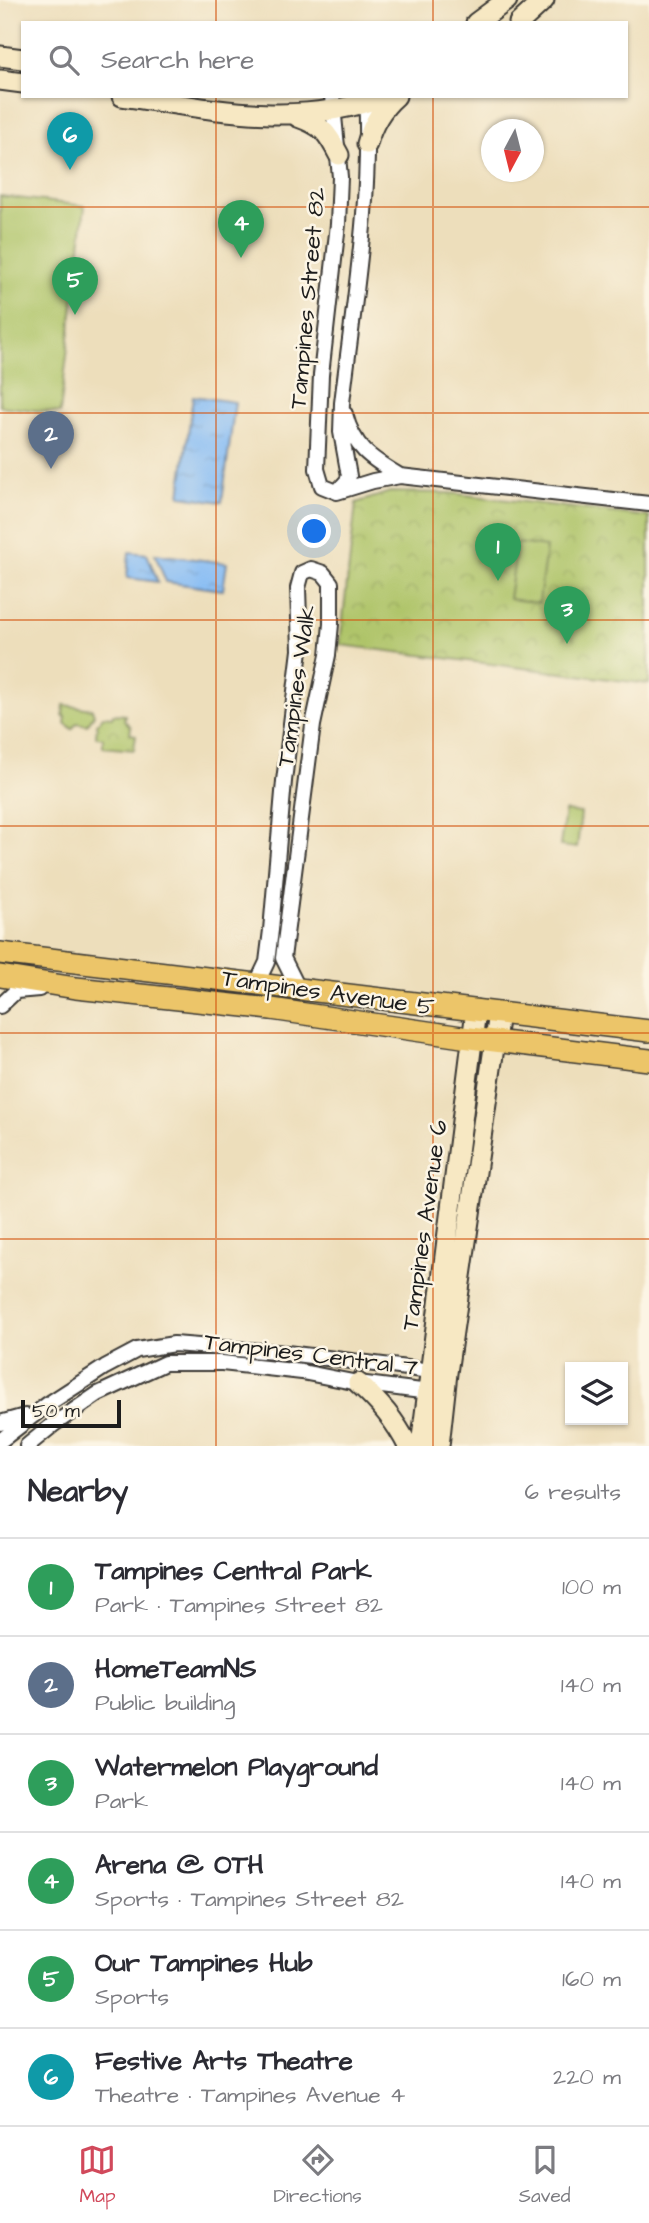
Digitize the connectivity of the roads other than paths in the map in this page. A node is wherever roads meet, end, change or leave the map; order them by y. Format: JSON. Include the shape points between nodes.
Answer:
{"nodes":[{"id":1,"x":507,"y":0,"type":"edge"},
{"id":2,"x":544,"y":0,"type":"edge"},
{"id":3,"x":479,"y":21,"type":"edge"},
{"id":4,"x":521,"y":21,"type":"edge"},
{"id":5,"x":0,"y":56,"type":"edge"},
{"id":6,"x":21,"y":59,"type":"edge"},
{"id":7,"x":0,"y":80,"type":"edge"},
{"id":8,"x":21,"y":83,"type":"edge"},
{"id":9,"x":137,"y":98,"type":"edge"},
{"id":10,"x":394,"y":98,"type":"edge"},
{"id":11,"x":366,"y":100,"type":"edge"},
{"id":12,"x":333,"y":104,"type":"edge"},
{"id":13,"x":293,"y":115,"type":"junction"},
{"id":14,"x":368,"y":144,"type":"junction"},
{"id":15,"x":339,"y":155,"type":"junction"},
{"id":16,"x":342,"y":403,"type":"junction"},
{"id":17,"x":400,"y":476,"type":"junction"},
{"id":18,"x":337,"y":492,"type":"junction"},
{"id":19,"x":649,"y":504,"type":"edge"},
{"id":20,"x":0,"y":953,"type":"edge"},
{"id":21,"x":0,"y":976,"type":"edge"},
{"id":22,"x":257,"y":983,"type":"junction"},
{"id":23,"x":76,"y":988,"type":"junction"},
{"id":24,"x":298,"y":988,"type":"junction"},
{"id":25,"x":0,"y":1006,"type":"edge"},
{"id":26,"x":271,"y":1009,"type":"junction"},
{"id":27,"x":476,"y":1010,"type":"junction"},
{"id":28,"x":499,"y":1013,"type":"junction"},
{"id":29,"x":649,"y":1031,"type":"edge"},
{"id":30,"x":473,"y":1039,"type":"junction"},
{"id":31,"x":495,"y":1041,"type":"junction"},
{"id":32,"x":649,"y":1060,"type":"edge"},
{"id":33,"x":438,"y":1372,"type":"junction"},
{"id":34,"x":358,"y":1383,"type":"junction"},
{"id":35,"x":435,"y":1393,"type":"junction"},
{"id":36,"x":43,"y":1409,"type":"junction"},
{"id":37,"x":0,"y":1423,"type":"edge"},
{"id":38,"x":54,"y":1424,"type":"junction"},
{"id":39,"x":0,"y":1441,"type":"edge"},
{"id":40,"x":27,"y":1446,"type":"edge"},
{"id":41,"x":40,"y":1446,"type":"edge"},
{"id":42,"x":408,"y":1446,"type":"edge"},
{"id":43,"x":421,"y":1446,"type":"edge"},
{"id":44,"x":439,"y":1446,"type":"edge"}],
"edges":[{"from":1,"to":3,"type":"street"},
{"from":2,"to":4,"type":"street"},
{"from":5,"to":6,"type":"street"},
{"from":7,"to":8,"type":"street"},
{"from":9,"to":13,"type":"street"},
{"from":10,"to":14,"type":"street","via":[[371,129]]},
{"from":11,"to":12,"type":"street"},
{"from":11,"to":14,"type":"street","name":"Tampines Street 82"},
{"from":12,"to":13,"type":"street"},
{"from":12,"to":15,"type":"street","name":"Tampines Street 82"},
{"from":13,"to":15,"type":"street","via":[[320,126]]},
{"from":14,"to":16,"type":"street","name":"Tampines Street 82"},
{"from":15,"to":18,"type":"street","name":"Tampines Street 82","via":[[338,223],[321,375],[317,468],[321,486]]},
{"from":16,"to":17,"type":"street","name":"Tampines Street 82","via":[[364,453]]},
{"from":16,"to":18,"type":"street","name":"Tampines Street 82","via":[[341,432],[349,476]]},
{"from":17,"to":18,"type":"street","name":"Tampines Street 82"},
{"from":17,"to":19,"type":"street","name":"Tampines Street 82"},
{"from":20,"to":22,"type":"main road","name":"Tampines Avenue 5"},
{"from":21,"to":23,"type":"main road","name":"Tampines Avenue 5"},
{"from":22,"to":24,"type":"main road","name":"Tampines Avenue 5"},
{"from":22,"to":24,"type":"street","name":"Tampines Walk","via":[[267,962],[271,930],[300,650],[298,588],[302,573],[316,570],[331,583],[331,624],[283,958]]},
{"from":22,"to":26,"type":"main road","via":[[260,998]]},
{"from":23,"to":25,"type":"street","via":[[16,991]]},
{"from":23,"to":26,"type":"main road","name":"Tampines Avenue 5"},
{"from":24,"to":27,"type":"main road","name":"Tampines Avenue 5"},
{"from":26,"to":30,"type":"main road","name":"Tampines Avenue 5"},
{"from":27,"to":28,"type":"main road","name":"Tampines Avenue 5"},
{"from":27,"to":30,"type":"street","name":"Tampines Avenue 6"},
{"from":28,"to":29,"type":"main road","name":"Tampines Avenue 5"},
{"from":28,"to":31,"type":"street","name":"Tampines Avenue 6"},
{"from":30,"to":31,"type":"main road","name":"Tampines Avenue 5"},
{"from":30,"to":33,"type":"street","name":"Tampines Avenue 6"},
{"from":31,"to":32,"type":"main road","name":"Tampines Avenue 5"},
{"from":31,"to":33,"type":"street","name":"Tampines Avenue 6"},
{"from":33,"to":35,"type":"street","name":"Tampines Avenue 6"},
{"from":33,"to":36,"type":"street","name":"Tampines Central 7","via":[[174,1344],[136,1350]]},
{"from":34,"to":35,"type":"street","name":"Tampines Central 7"},
{"from":34,"to":38,"type":"street","name":"Tampines Central 7","via":[[222,1363],[165,1363],[98,1394]]},
{"from":34,"to":42,"type":"street","via":[[383,1405]]},
{"from":35,"to":43,"type":"street","name":"Tampines Avenue 6"},
{"from":35,"to":44,"type":"street","name":"Tampines Avenue 6"},
{"from":36,"to":37,"type":"street","name":"Tampines Central 7"},
{"from":36,"to":39,"type":"street","name":"Tampines Central 7"},
{"from":38,"to":40,"type":"street","name":"Tampines Central 7"},
{"from":38,"to":41,"type":"street"}]}
